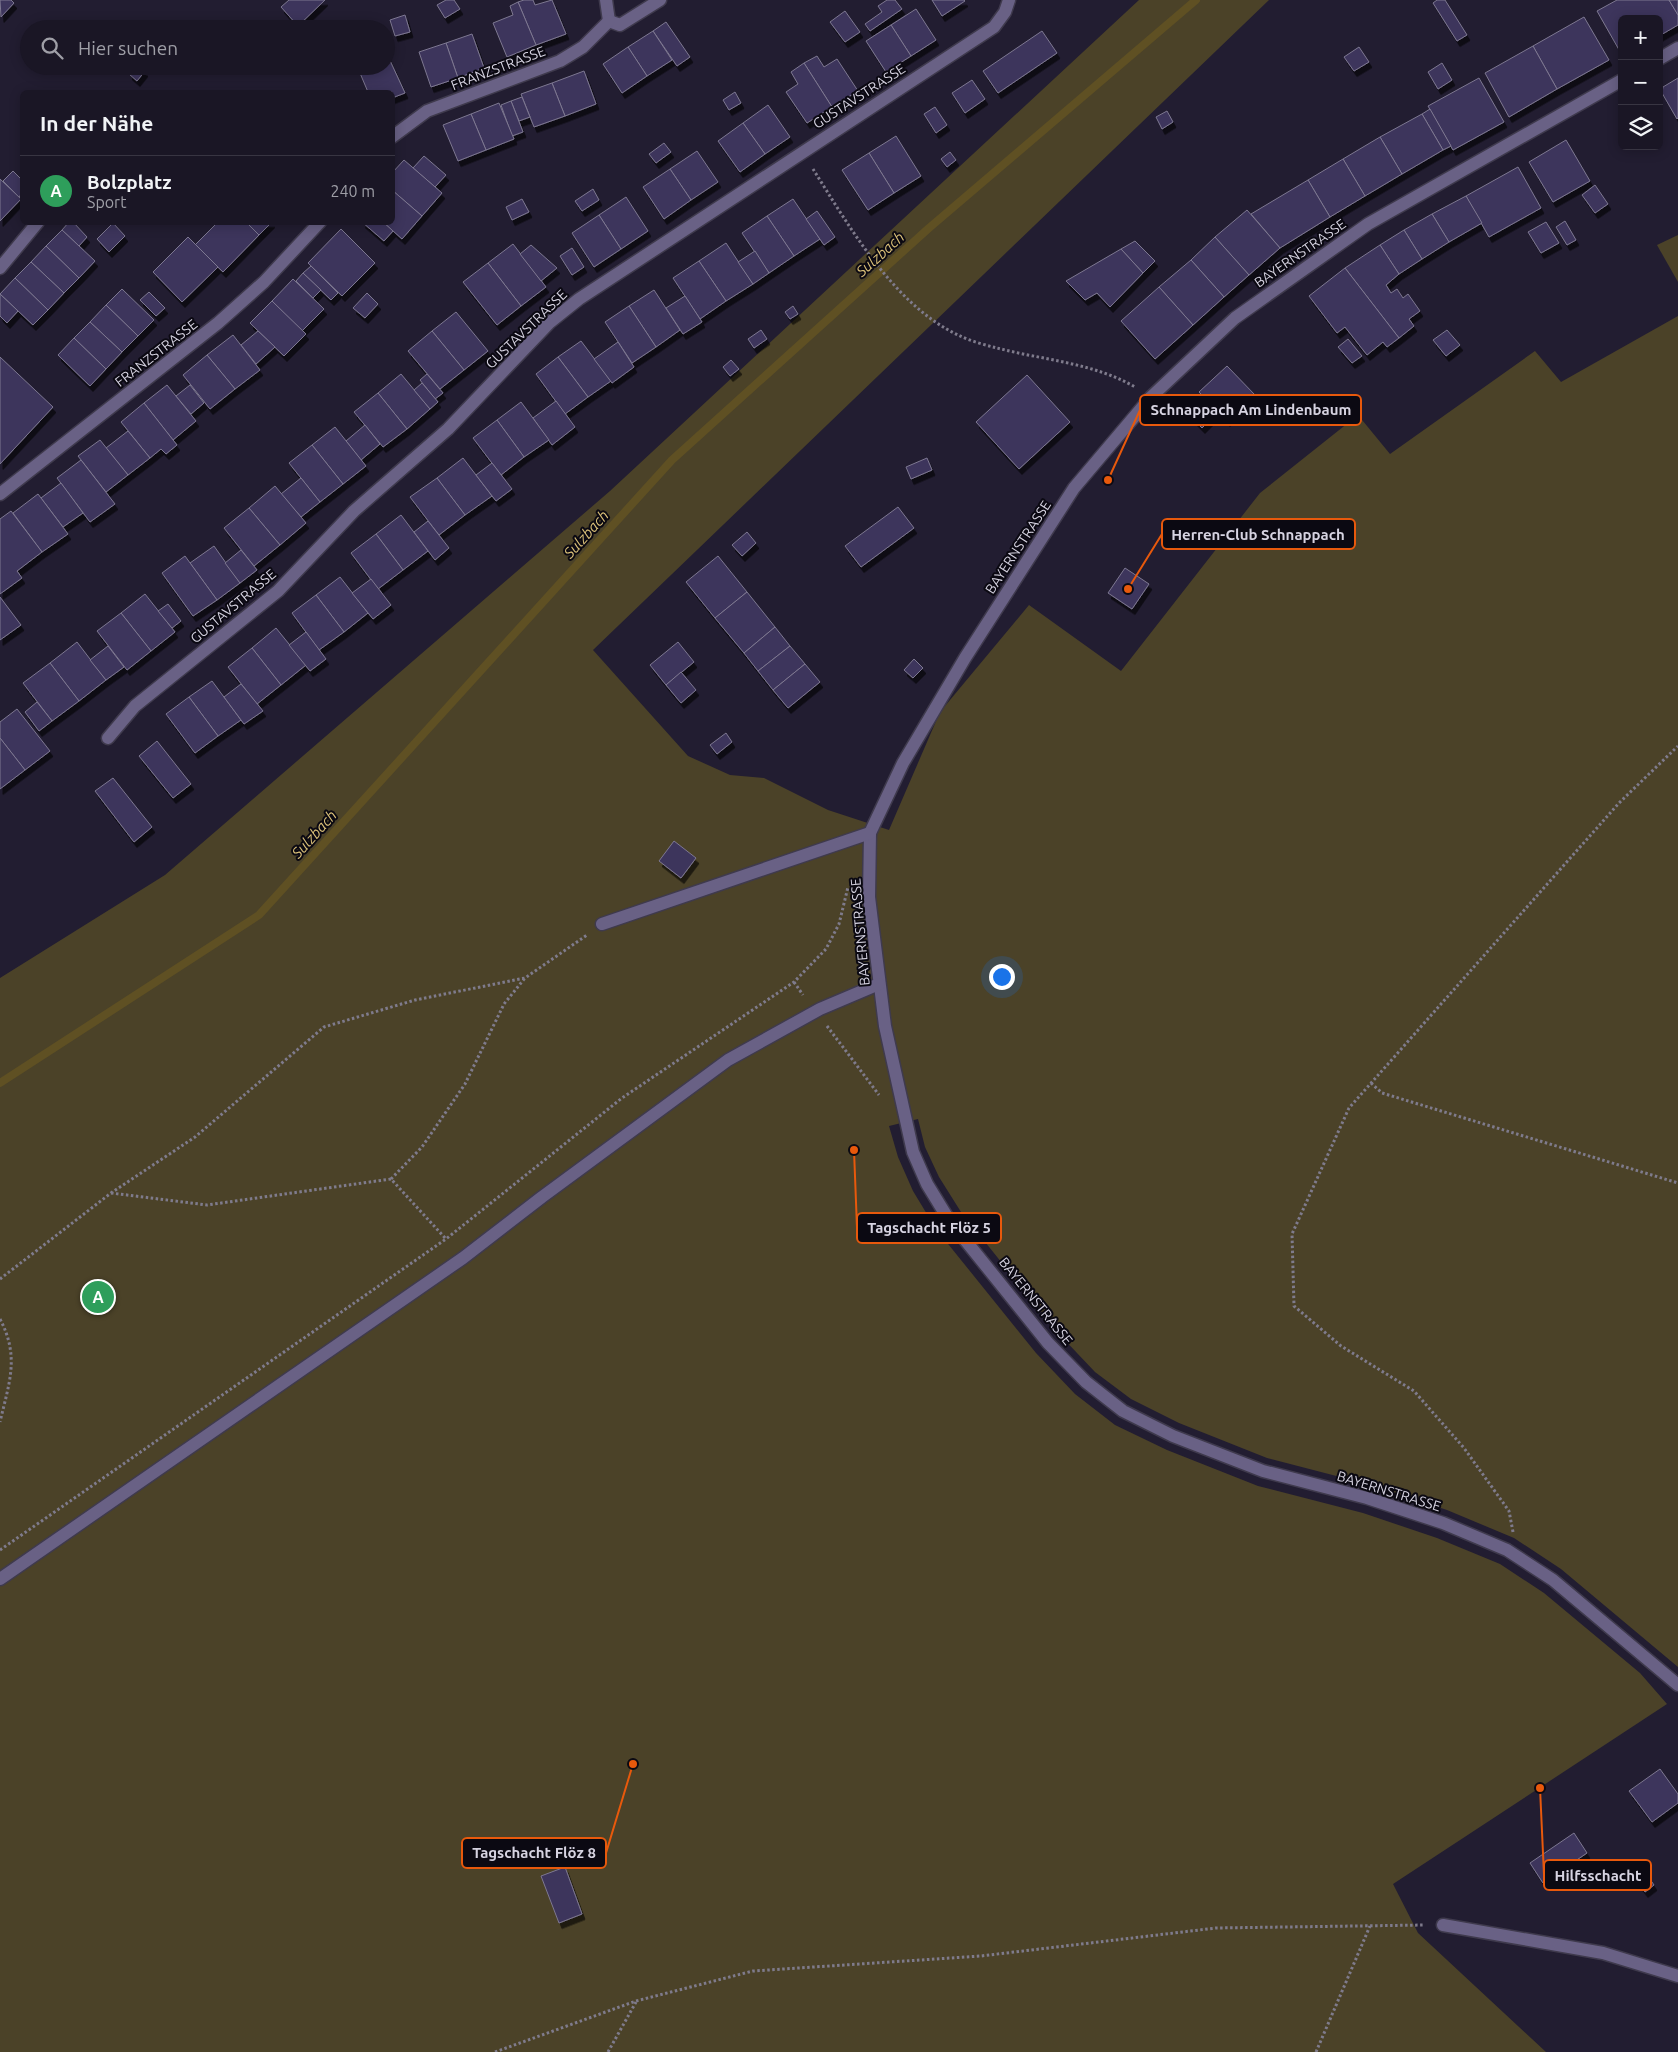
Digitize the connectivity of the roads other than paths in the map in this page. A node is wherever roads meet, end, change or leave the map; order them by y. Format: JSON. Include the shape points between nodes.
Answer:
{"nodes":[{"id":1,"x":606,"y":0,"type":"edge"},
{"id":2,"x":660,"y":0,"type":"edge"},
{"id":3,"x":1009,"y":0,"type":"edge"},
{"id":4,"x":609,"y":21,"type":"junction"},
{"id":5,"x":1678,"y":48,"type":"edge"},
{"id":6,"x":1663,"y":57,"type":"edge"},
{"id":7,"x":1618,"y":82,"type":"edge"},
{"id":8,"x":395,"y":135,"type":"edge"},
{"id":9,"x":36,"y":225,"type":"edge"},
{"id":10,"x":317,"y":225,"type":"edge"},
{"id":11,"x":0,"y":268,"type":"edge"},
{"id":12,"x":0,"y":494,"type":"edge"},
{"id":13,"x":108,"y":738,"type":"dead end"},
{"id":14,"x":870,"y":833,"type":"junction"},
{"id":15,"x":602,"y":924,"type":"road end"},
{"id":16,"x":878,"y":984,"type":"junction"},
{"id":17,"x":0,"y":1579,"type":"edge"},
{"id":18,"x":1678,"y":1685,"type":"edge"},
{"id":19,"x":1443,"y":1925,"type":"road end"},
{"id":20,"x":1678,"y":1976,"type":"edge"}],
"edges":[{"from":1,"to":4,"type":"street"},
{"from":2,"to":4,"type":"street","via":[[620,25]]},
{"from":3,"to":13,"type":"street","name":"GUSTAVSTRASSE","via":[[994,27],[579,299],[549,323],[448,429],[354,511],[278,591],[135,706]]},
{"from":4,"to":8,"type":"street","name":"FRANZSTRASSE","via":[[583,47],[560,61],[426,111]]},
{"from":5,"to":6,"type":"street"},
{"from":7,"to":14,"type":"street","name":"BAYERNSTRASSE","via":[[1368,224],[1236,318],[1151,397],[1074,488],[1006,591],[903,763]]},
{"from":9,"to":11,"type":"street"},
{"from":10,"to":12,"type":"street","name":"FRANZSTRASSE","via":[[264,282],[218,323]]},
{"from":14,"to":15,"type":"street"},
{"from":14,"to":16,"type":"street","name":"BAYERNSTRASSE","via":[[869,898]]},
{"from":16,"to":17,"type":"street","via":[[816,1012],[728,1060],[462,1258]]},
{"from":16,"to":18,"type":"street","name":"BAYERNSTRASSE","via":[[904,1122],[912,1152],[927,1184],[949,1220],[1048,1343],[1086,1382],[1123,1411],[1173,1436],[1262,1471],[1367,1498],[1443,1523],[1507,1550],[1553,1580]]},
{"from":19,"to":20,"type":"street","via":[[1602,1953]]}]}
